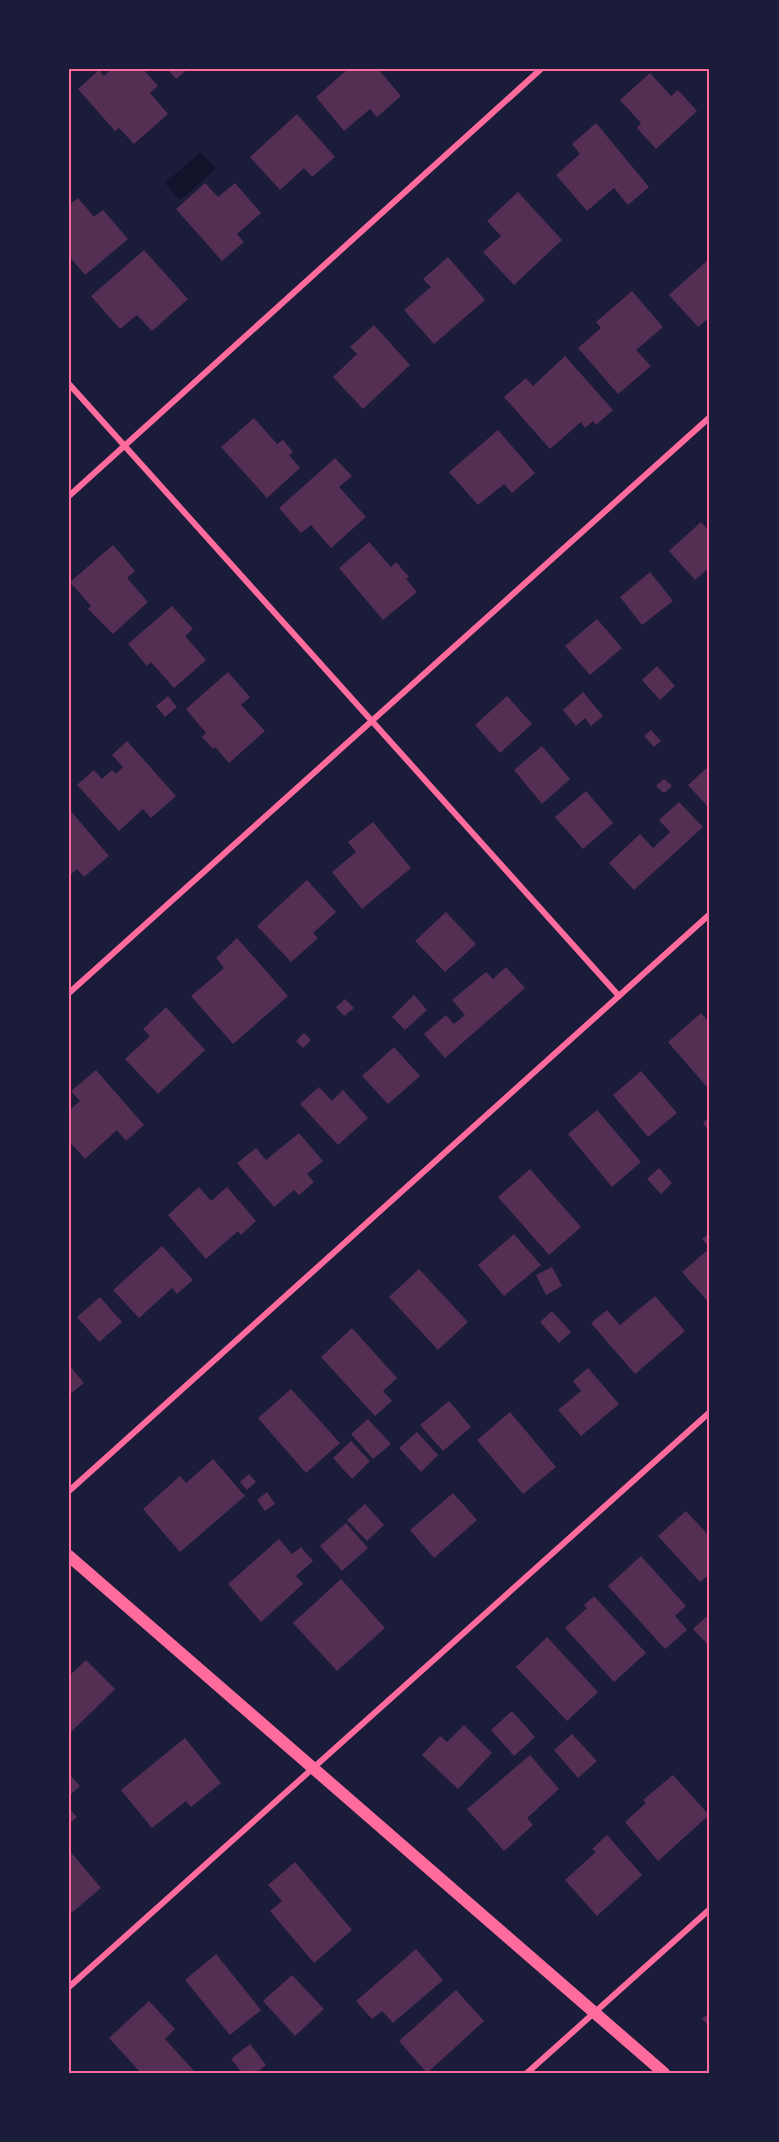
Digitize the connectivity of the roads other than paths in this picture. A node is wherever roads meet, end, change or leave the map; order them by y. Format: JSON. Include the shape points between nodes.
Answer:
{"nodes":[{"id":1,"x":541,"y":69,"type":"edge"},
{"id":2,"x":69,"y":384,"type":"edge"},
{"id":3,"x":710,"y":417,"type":"edge"},
{"id":4,"x":124,"y":446,"type":"junction"},
{"id":5,"x":69,"y":496,"type":"edge"},
{"id":6,"x":371,"y":722,"type":"junction"},
{"id":7,"x":710,"y":914,"type":"edge"},
{"id":8,"x":69,"y":993,"type":"edge"},
{"id":9,"x":619,"y":996,"type":"junction"},
{"id":10,"x":710,"y":1412,"type":"edge"},
{"id":11,"x":69,"y":1491,"type":"edge"},
{"id":12,"x":69,"y":1556,"type":"edge"},
{"id":13,"x":312,"y":1768,"type":"junction"},
{"id":14,"x":710,"y":1909,"type":"edge"},
{"id":15,"x":69,"y":1987,"type":"edge"},
{"id":16,"x":594,"y":2013,"type":"junction"},
{"id":17,"x":527,"y":2073,"type":"edge"},
{"id":18,"x":664,"y":2073,"type":"edge"}],
"edges":[{"from":1,"to":4,"type":"street"},
{"from":2,"to":4,"type":"street"},
{"from":3,"to":6,"type":"street"},
{"from":4,"to":5,"type":"street"},
{"from":4,"to":6,"type":"street"},
{"from":6,"to":8,"type":"street"},
{"from":6,"to":9,"type":"street"},
{"from":7,"to":9,"type":"street"},
{"from":9,"to":11,"type":"street"},
{"from":10,"to":13,"type":"street"},
{"from":12,"to":13,"type":"main road"},
{"from":13,"to":15,"type":"street"},
{"from":13,"to":16,"type":"main road"},
{"from":14,"to":16,"type":"street"},
{"from":16,"to":17,"type":"street"},
{"from":16,"to":18,"type":"main road"}]}
